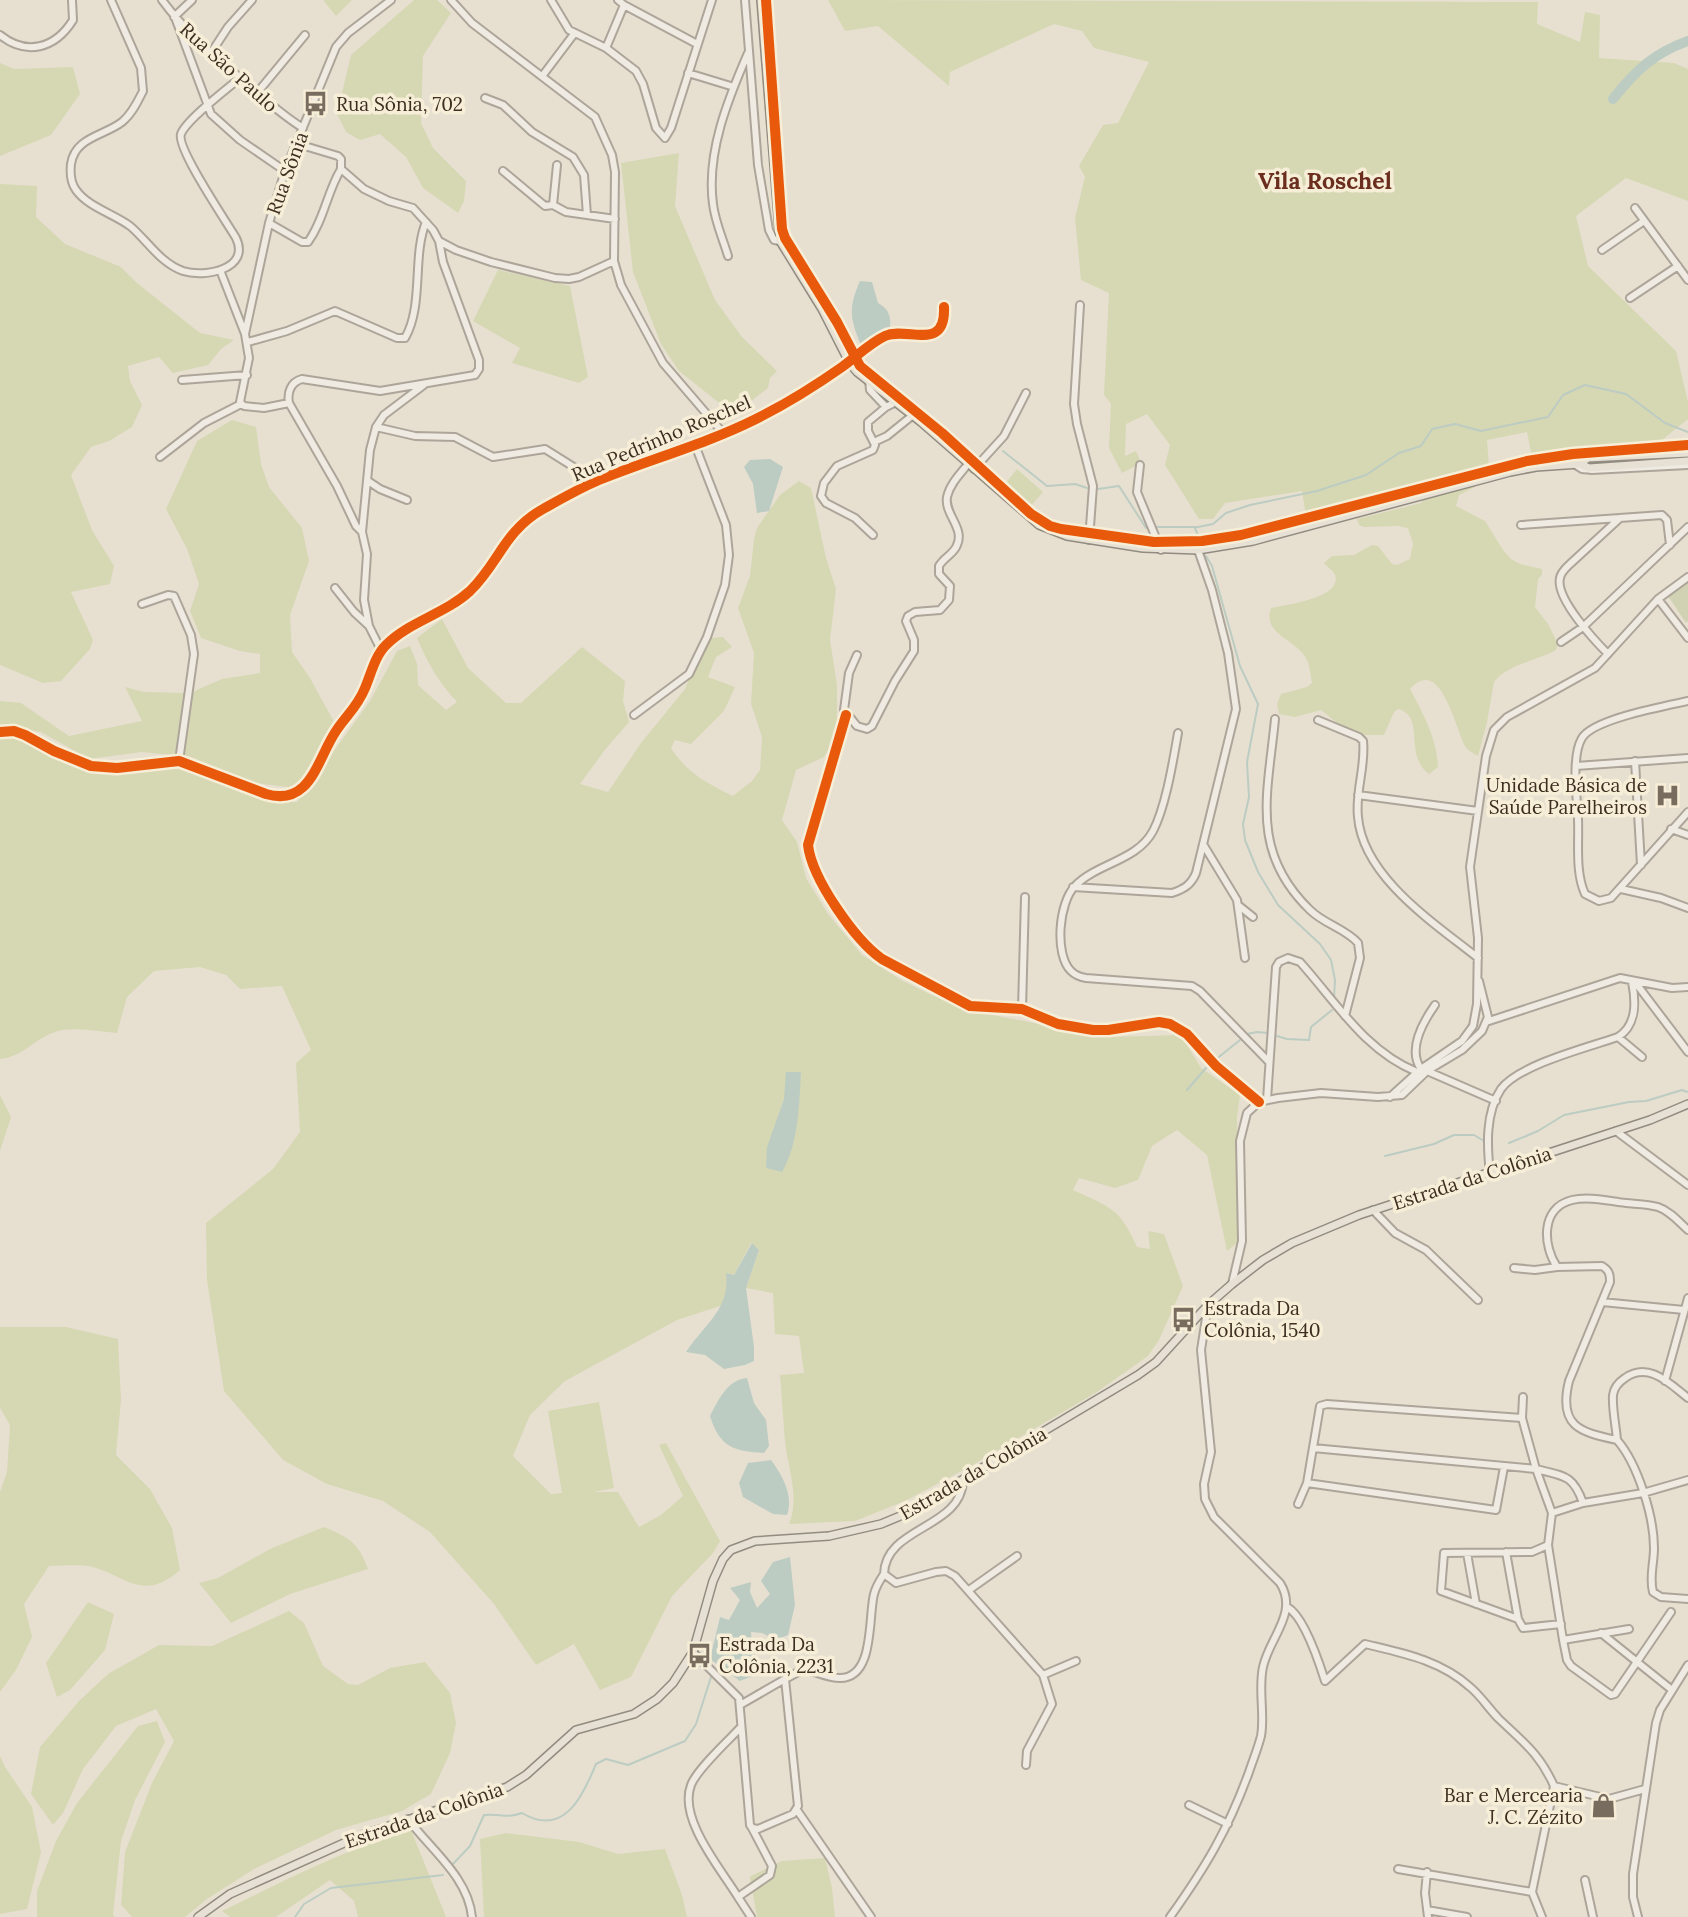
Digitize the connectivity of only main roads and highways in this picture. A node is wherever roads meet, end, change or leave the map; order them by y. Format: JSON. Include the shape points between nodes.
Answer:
{"nodes":[{"id":1,"x":761,"y":0,"type":"edge"},
{"id":2,"x":1688,"y":453,"type":"edge"},
{"id":3,"x":1688,"y":463,"type":"edge"},
{"id":4,"x":1577,"y":464,"type":"junction"},
{"id":5,"x":1688,"y":1104,"type":"edge"},
{"id":6,"x":198,"y":1917,"type":"edge"}],
"edges":[{"from":1,"to":4,"type":"main road","via":[[779,241],[857,372],[1039,525],[1089,540],[1198,550],[1264,538],[1510,472]]},
{"from":2,"to":4,"type":"main road","via":[[1588,458]]},
{"from":3,"to":4,"type":"main road","via":[[1589,468]]},
{"from":5,"to":6,"type":"main road","name":"Estrada da Colônia","via":[[1373,1210],[1292,1243],[1232,1284],[1138,1375],[905,1514],[829,1536],[755,1541],[731,1550],[713,1581],[693,1653],[673,1684],[634,1714],[576,1730],[507,1787],[362,1835],[230,1894]]}]}
